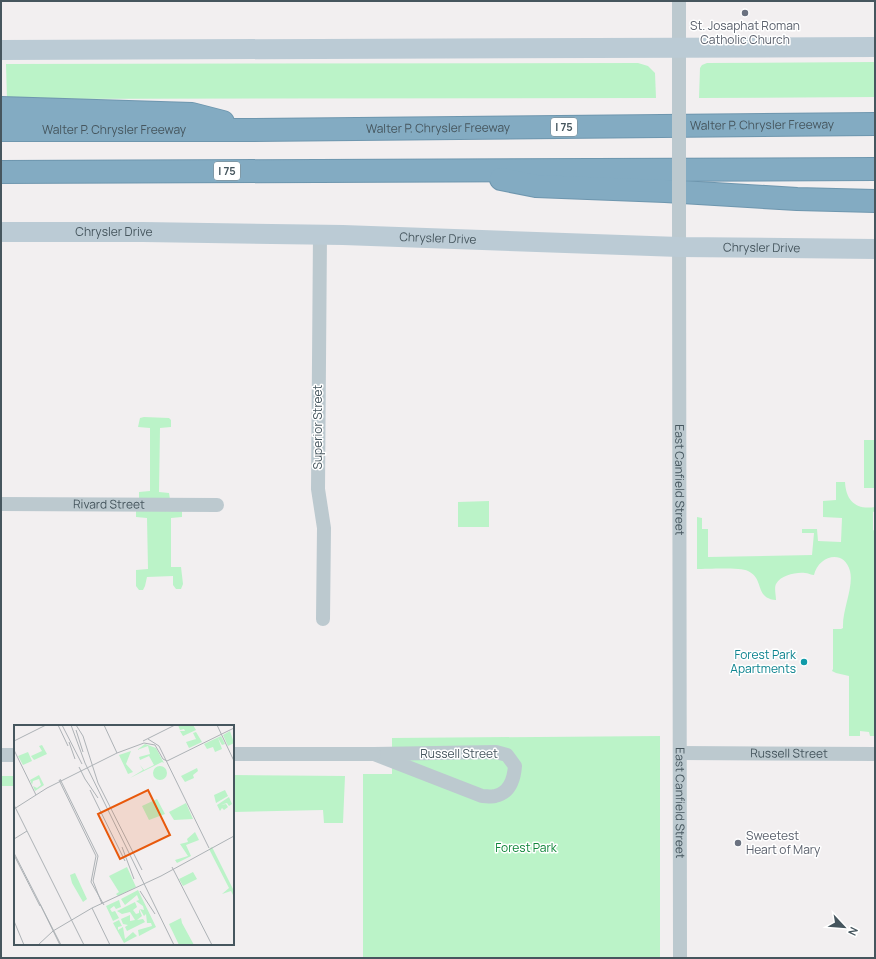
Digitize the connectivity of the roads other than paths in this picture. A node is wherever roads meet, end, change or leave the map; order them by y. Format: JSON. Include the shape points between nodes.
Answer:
{"nodes":[{"id":1,"x":679,"y":1,"type":"edge"},
{"id":2,"x":875,"y":47,"type":"edge"},
{"id":3,"x":679,"y":48,"type":"junction"},
{"id":4,"x":1,"y":50,"type":"edge"},
{"id":5,"x":1,"y":108,"type":"edge"},
{"id":6,"x":875,"y":124,"type":"edge"},
{"id":7,"x":1,"y":130,"type":"edge"},
{"id":8,"x":254,"y":130,"type":"junction"},
{"id":9,"x":875,"y":169,"type":"edge"},
{"id":10,"x":452,"y":170,"type":"junction"},
{"id":11,"x":1,"y":172,"type":"edge"},
{"id":12,"x":875,"y":201,"type":"edge"},
{"id":13,"x":1,"y":232,"type":"edge"},
{"id":14,"x":320,"y":234,"type":"junction"},
{"id":15,"x":679,"y":247,"type":"junction"},
{"id":16,"x":875,"y":249,"type":"edge"},
{"id":17,"x":1,"y":504,"type":"edge"},
{"id":18,"x":217,"y":506,"type":"dead end"},
{"id":19,"x":323,"y":619,"type":"dead end"},
{"id":20,"x":680,"y":753,"type":"junction"},
{"id":21,"x":234,"y":754,"type":"edge"},
{"id":22,"x":374,"y":754,"type":"junction"},
{"id":23,"x":875,"y":754,"type":"edge"},
{"id":24,"x":1,"y":755,"type":"edge"},
{"id":25,"x":14,"y":755,"type":"edge"},
{"id":26,"x":680,"y":958,"type":"edge"}],
"edges":[{"from":1,"to":3,"type":"street","name":"East Canfield Street"},
{"from":2,"to":3,"type":"street"},
{"from":3,"to":4,"type":"street"},
{"from":3,"to":15,"type":"street","name":"East Canfield Street","bridge":true},
{"from":5,"to":8,"type":"highway","via":[[192,114]]},
{"from":6,"to":8,"type":"highway","name":"Walter P. Chrysler Freeway","number":"I 75"},
{"from":7,"to":8,"type":"highway","name":"Walter P. Chrysler Freeway","number":"I 75"},
{"from":9,"to":10,"type":"highway","number":"I 75"},
{"from":10,"to":11,"type":"highway","number":"I 75"},
{"from":10,"to":12,"type":"highway","via":[[536,186]]},
{"from":13,"to":14,"type":"street","name":"Chrysler Drive"},
{"from":14,"to":15,"type":"street","name":"Chrysler Drive"},
{"from":14,"to":19,"type":"street","name":"Superior Street","via":[[318,489],[324,528]]},
{"from":15,"to":16,"type":"street","name":"Chrysler Drive"},
{"from":15,"to":20,"type":"street","name":"East Canfield Street"},
{"from":17,"to":18,"type":"street","name":"Rivard Street"},
{"from":20,"to":23,"type":"street","name":"Russell Street"},
{"from":20,"to":26,"type":"street","name":"East Canfield Street"},
{"from":21,"to":22,"type":"street","name":"Russell Street"},
{"from":22,"to":22,"type":"street","name":"Russell Street","via":[[482,796],[495,796],[507,790],[514,778],[515,766],[507,755],[496,752]]},
{"from":24,"to":25,"type":"street"}]}
